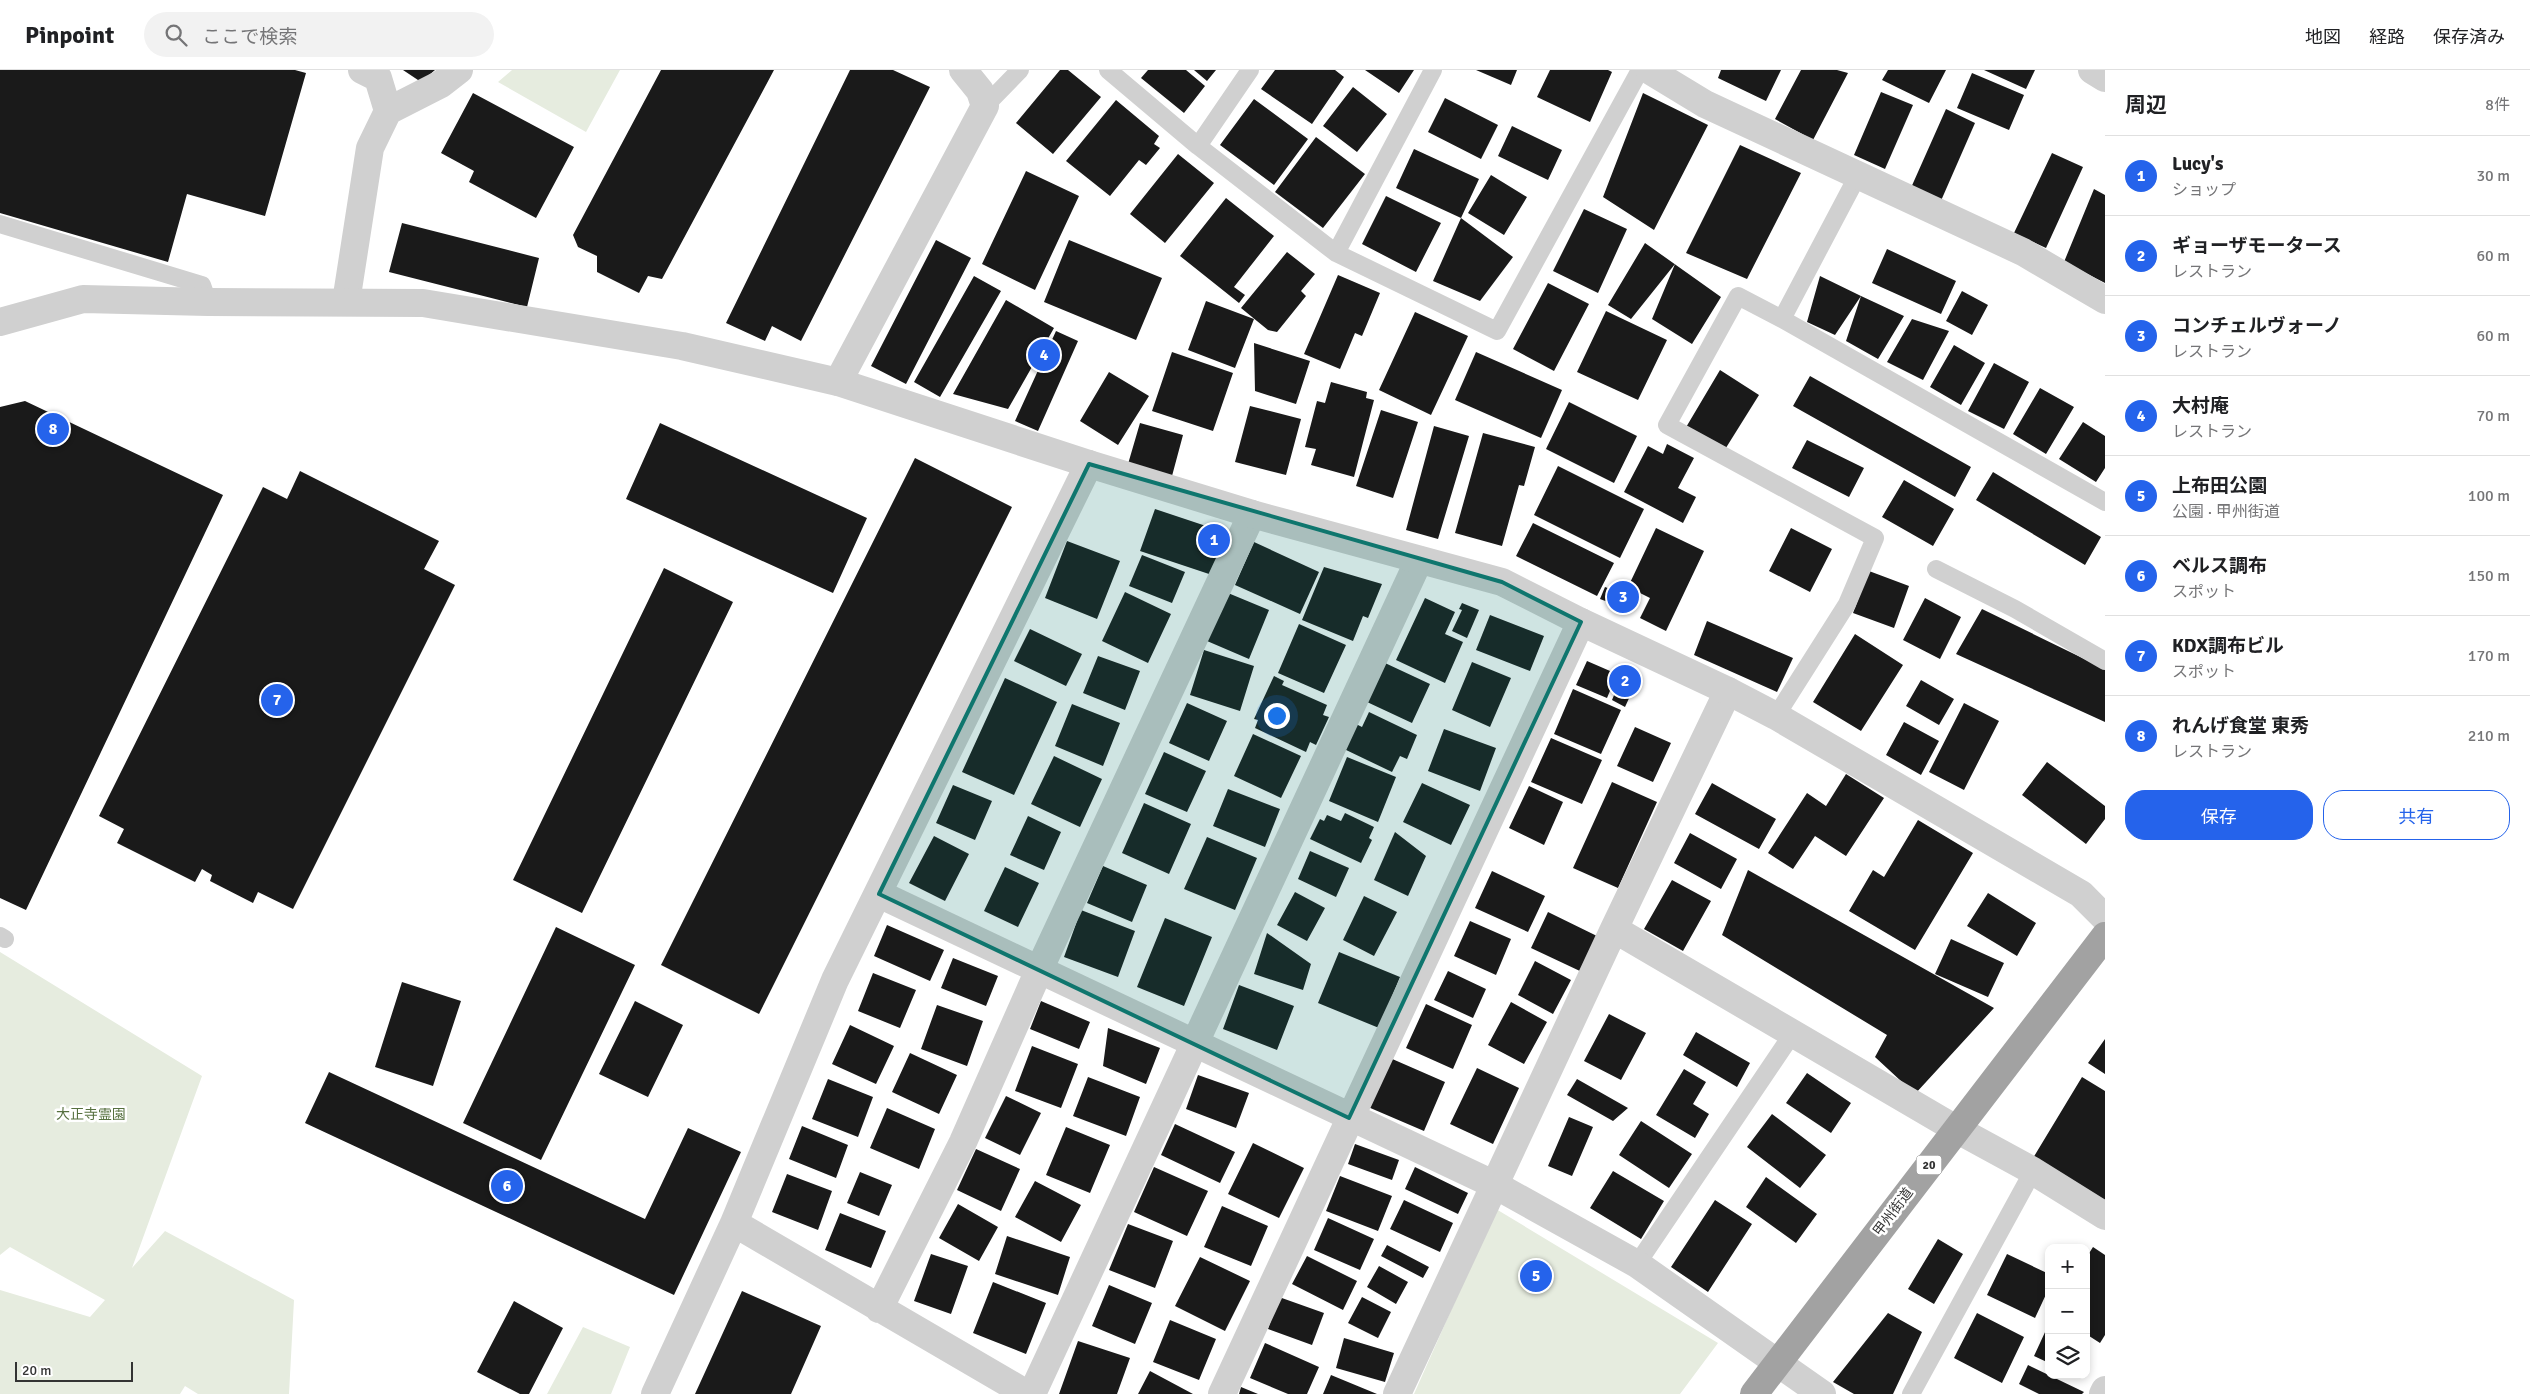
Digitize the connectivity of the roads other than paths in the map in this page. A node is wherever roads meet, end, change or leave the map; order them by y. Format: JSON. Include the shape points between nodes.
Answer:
{"nodes":[{"id":1,"x":362,"y":70,"type":"edge"},
{"id":2,"x":459,"y":70,"type":"edge"},
{"id":3,"x":963,"y":70,"type":"edge"},
{"id":4,"x":1020,"y":70,"type":"edge"},
{"id":5,"x":1108,"y":70,"type":"edge"},
{"id":6,"x":1250,"y":70,"type":"edge"},
{"id":7,"x":1433,"y":70,"type":"edge"},
{"id":8,"x":1640,"y":70,"type":"edge"},
{"id":9,"x":1649,"y":70,"type":"edge"},
{"id":10,"x":2092,"y":70,"type":"edge"},
{"id":11,"x":2105,"y":78,"type":"edge"},
{"id":12,"x":985,"y":106,"type":"junction"},
{"id":13,"x":388,"y":111,"type":"junction"},
{"id":14,"x":1198,"y":146,"type":"junction"},
{"id":15,"x":1857,"y":176,"type":"junction"},
{"id":16,"x":0,"y":224,"type":"edge"},
{"id":17,"x":1336,"y":253,"type":"junction"},
{"id":18,"x":2105,"y":300,"type":"edge"},
{"id":19,"x":208,"y":302,"type":"junction"},
{"id":20,"x":346,"y":302,"type":"junction"},
{"id":21,"x":1782,"y":319,"type":"junction"},
{"id":22,"x":0,"y":322,"type":"edge"},
{"id":23,"x":838,"y":382,"type":"junction"},
{"id":24,"x":1088,"y":464,"type":"junction"},
{"id":25,"x":2105,"y":502,"type":"edge"},
{"id":26,"x":1252,"y":514,"type":"junction"},
{"id":27,"x":1419,"y":560,"type":"junction"},
{"id":28,"x":1936,"y":569,"type":"dead end"},
{"id":29,"x":1581,"y":622,"type":"junction"},
{"id":30,"x":2105,"y":661,"type":"edge"},
{"id":31,"x":1728,"y":691,"type":"junction"},
{"id":32,"x":1776,"y":716,"type":"junction"},
{"id":33,"x":879,"y":894,"type":"junction"},
{"id":34,"x":2105,"y":918,"type":"edge"},
{"id":35,"x":1614,"y":929,"type":"junction"},
{"id":36,"x":2105,"y":936,"type":"edge"},
{"id":37,"x":1038,"y":970,"type":"junction"},
{"id":38,"x":1793,"y":1033,"type":"junction"},
{"id":39,"x":1194,"y":1043,"type":"junction"},
{"id":40,"x":1349,"y":1118,"type":"junction"},
{"id":41,"x":1956,"y":1129,"type":"junction"},
{"id":42,"x":2033,"y":1171,"type":"junction"},
{"id":43,"x":1495,"y":1185,"type":"junction"},
{"id":44,"x":2105,"y":1216,"type":"edge"},
{"id":45,"x":734,"y":1223,"type":"junction"},
{"id":46,"x":1638,"y":1264,"type":"junction"},
{"id":47,"x":879,"y":1309,"type":"junction"},
{"id":48,"x":1778,"y":1362,"type":"junction"},
{"id":49,"x":2105,"y":1390,"type":"edge"},
{"id":50,"x":655,"y":1394,"type":"edge"},
{"id":51,"x":1027,"y":1394,"type":"edge"},
{"id":52,"x":1032,"y":1394,"type":"edge"},
{"id":53,"x":1222,"y":1394,"type":"edge"},
{"id":54,"x":1397,"y":1394,"type":"edge"},
{"id":55,"x":1754,"y":1394,"type":"edge"},
{"id":56,"x":1822,"y":1394,"type":"edge"},
{"id":57,"x":1911,"y":1394,"type":"edge"},
{"id":58,"x":2103,"y":1394,"type":"edge"}],
"edges":[{"from":1,"to":13,"type":"street","via":[[378,78]]},
{"from":2,"to":13,"type":"street","via":[[441,84]]},
{"from":3,"to":12,"type":"street","via":[[980,91]]},
{"from":4,"to":12,"type":"lane"},
{"from":5,"to":14,"type":"lane"},
{"from":6,"to":14,"type":"lane"},
{"from":7,"to":17,"type":"lane"},
{"from":8,"to":17,"type":"lane","via":[[1497,331]]},
{"from":9,"to":15,"type":"street","via":[[1705,104]]},
{"from":10,"to":11,"type":"street"},
{"from":12,"to":23,"type":"street"},
{"from":13,"to":20,"type":"street","via":[[370,148]]},
{"from":14,"to":17,"type":"lane"},
{"from":15,"to":18,"type":"street","via":[[2023,252]]},
{"from":15,"to":21,"type":"lane"},
{"from":16,"to":19,"type":"lane","via":[[202,285]]},
{"from":19,"to":20,"type":"street"},
{"from":19,"to":22,"type":"street","via":[[83,299]]},
{"from":20,"to":23,"type":"street","via":[[423,303],[628,336]]},
{"from":21,"to":25,"type":"lane"},
{"from":21,"to":32,"type":"lane","via":[[1738,296],[1667,425],[1875,538],[1847,604]]},
{"from":23,"to":24,"type":"street"},
{"from":24,"to":26,"type":"street"},
{"from":24,"to":33,"type":"street"},
{"from":26,"to":27,"type":"street"},
{"from":26,"to":37,"type":"street"},
{"from":27,"to":29,"type":"street","via":[[1502,582]]},
{"from":27,"to":39,"type":"street"},
{"from":28,"to":30,"type":"lane"},
{"from":29,"to":31,"type":"street"},
{"from":29,"to":40,"type":"street"},
{"from":31,"to":32,"type":"street"},
{"from":31,"to":35,"type":"street"},
{"from":32,"to":34,"type":"street","via":[[2081,894]]},
{"from":33,"to":37,"type":"street"},
{"from":33,"to":45,"type":"street","via":[[835,980]]},
{"from":35,"to":38,"type":"street"},
{"from":35,"to":43,"type":"street"},
{"from":36,"to":41,"type":"highway","name":"甲州街道","number":"20"},
{"from":37,"to":39,"type":"street"},
{"from":37,"to":47,"type":"street","via":[[963,1142]]},
{"from":38,"to":41,"type":"street"},
{"from":38,"to":46,"type":"lane"},
{"from":39,"to":40,"type":"street"},
{"from":39,"to":52,"type":"street"},
{"from":40,"to":43,"type":"street"},
{"from":40,"to":53,"type":"street"},
{"from":41,"to":42,"type":"street"},
{"from":41,"to":48,"type":"highway","name":"甲州街道","number":"20"},
{"from":42,"to":44,"type":"street"},
{"from":42,"to":57,"type":"lane"},
{"from":43,"to":46,"type":"street"},
{"from":43,"to":54,"type":"street"},
{"from":45,"to":47,"type":"street"},
{"from":45,"to":50,"type":"street"},
{"from":46,"to":48,"type":"street"},
{"from":47,"to":51,"type":"street"},
{"from":48,"to":55,"type":"highway","name":"甲州街道","number":"20"},
{"from":48,"to":56,"type":"street"},
{"from":49,"to":58,"type":"street"}]}
